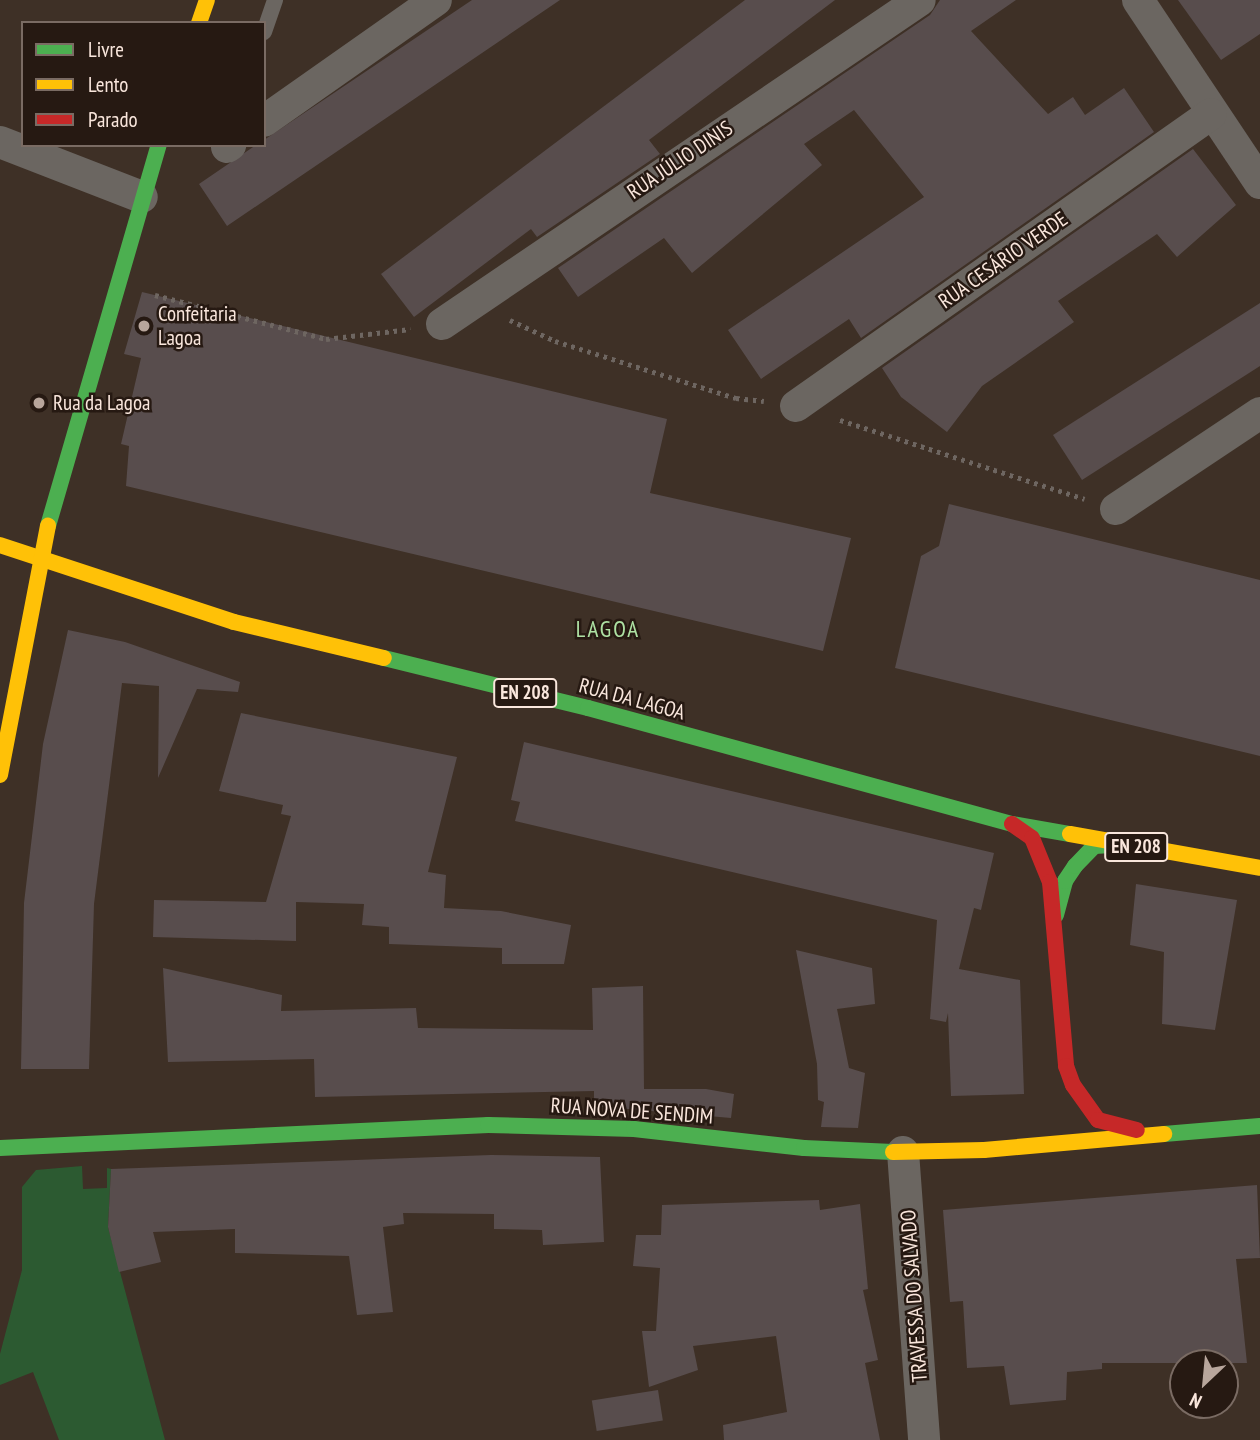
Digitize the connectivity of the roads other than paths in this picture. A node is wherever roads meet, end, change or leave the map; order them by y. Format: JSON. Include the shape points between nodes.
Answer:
{"nodes":[{"id":1,"x":207,"y":0,"type":"edge"},
{"id":2,"x":275,"y":0,"type":"edge"},
{"id":3,"x":436,"y":0,"type":"edge"},
{"id":4,"x":920,"y":0,"type":"edge"},
{"id":5,"x":1141,"y":1,"type":"edge"},
{"id":6,"x":417,"y":9,"type":"edge"},
{"id":7,"x":200,"y":21,"type":"edge"},
{"id":8,"x":266,"y":26,"type":"edge"},
{"id":9,"x":1211,"y":114,"type":"junction"},
{"id":10,"x":266,"y":120,"type":"edge"},
{"id":11,"x":0,"y":142,"type":"edge"},
{"id":12,"x":158,"y":147,"type":"edge"},
{"id":13,"x":1260,"y":183,"type":"edge"},
{"id":14,"x":142,"y":197,"type":"junction"},
{"id":15,"x":442,"y":324,"type":"road end"},
{"id":16,"x":796,"y":406,"type":"dead end"},
{"id":17,"x":1260,"y":413,"type":"edge"},
{"id":18,"x":1116,"y":509,"type":"dead end"},
{"id":19,"x":0,"y":545,"type":"edge"},
{"id":20,"x":39,"y":558,"type":"junction"},
{"id":21,"x":14,"y":610,"type":"dead end"},
{"id":22,"x":0,"y":775,"type":"edge"},
{"id":23,"x":1012,"y":824,"type":"junction"},
{"id":24,"x":1112,"y":845,"type":"junction"},
{"id":25,"x":1260,"y":868,"type":"edge"},
{"id":26,"x":1055,"y":921,"type":"junction"},
{"id":27,"x":1066,"y":1066,"type":"junction"},
{"id":28,"x":1062,"y":1101,"type":"dead end"},
{"id":29,"x":1053,"y":1124,"type":"dead end"},
{"id":30,"x":1260,"y":1126,"type":"edge"},
{"id":31,"x":1192,"y":1131,"type":"junction"},
{"id":32,"x":0,"y":1148,"type":"edge"},
{"id":33,"x":984,"y":1150,"type":"junction"},
{"id":34,"x":903,"y":1152,"type":"junction"},
{"id":35,"x":924,"y":1440,"type":"edge"}],
"edges":[{"from":1,"to":7,"type":"main road"},
{"from":2,"to":8,"type":"lane"},
{"from":3,"to":6,"type":"street"},
{"from":4,"to":15,"type":"street","name":"RUA JÚLIO DINIS"},
{"from":5,"to":9,"type":"street"},
{"from":6,"to":10,"type":"street"},
{"from":9,"to":13,"type":"street"},
{"from":9,"to":16,"type":"street","name":"RUA CESÁRIO VERDE"},
{"from":11,"to":14,"type":"street"},
{"from":12,"to":14,"type":"main road"},
{"from":14,"to":20,"type":"main road"},
{"from":17,"to":18,"type":"street"},
{"from":19,"to":20,"type":"main road","name":"RUA DA LAGOA","number":"EN 208"},
{"from":20,"to":21,"type":"main road"},
{"from":20,"to":22,"type":"main road","via":[[33,615]]},
{"from":20,"to":23,"type":"main road","name":"RUA DA LAGOA","number":"EN 208","via":[[234,622],[588,708]]},
{"from":23,"to":24,"type":"main road","name":"RUA DA LAGOA","number":"EN 208"},
{"from":23,"to":26,"type":"main road","via":[[1032,838],[1044,857]]},
{"from":24,"to":25,"type":"main road","name":"RUA DA LAGOA","number":"EN 208"},
{"from":24,"to":26,"type":"main road","via":[[1094,846],[1075,866],[1065,881]]},
{"from":26,"to":27,"type":"main road"},
{"from":27,"to":28,"type":"main road"},
{"from":27,"to":31,"type":"main road","via":[[1079,1099],[1098,1120],[1139,1130]]},
{"from":29,"to":33,"type":"main road","via":[[1035,1138]]},
{"from":30,"to":31,"type":"main road","name":"RUA NOVA DE SENDIM"},
{"from":31,"to":33,"type":"main road","name":"RUA NOVA DE SENDIM"},
{"from":32,"to":34,"type":"main road","name":"RUA NOVA DE SENDIM","via":[[488,1125],[634,1129],[804,1149]]},
{"from":33,"to":34,"type":"main road","name":"RUA NOVA DE SENDIM"},
{"from":34,"to":35,"type":"street","name":"TRAVESSA DO SALVADO"}]}
